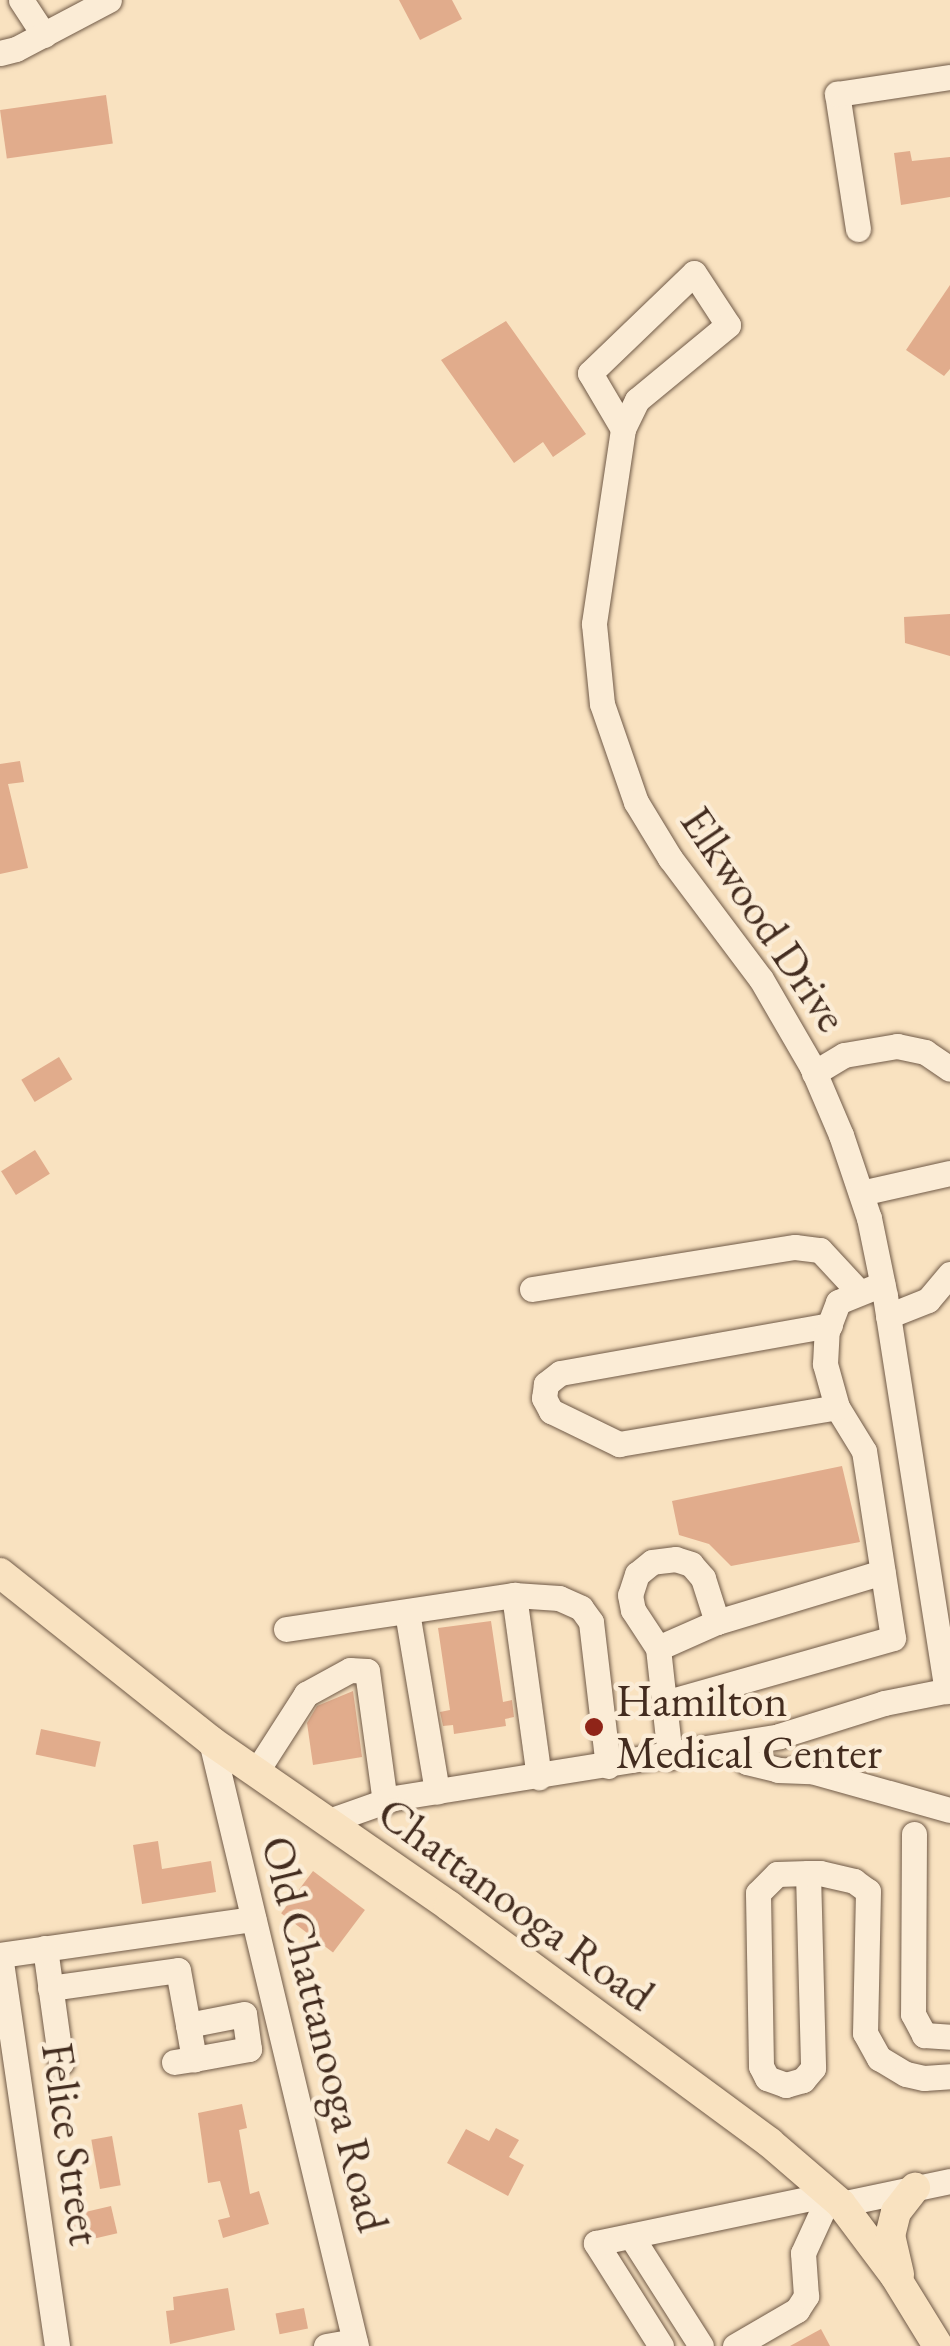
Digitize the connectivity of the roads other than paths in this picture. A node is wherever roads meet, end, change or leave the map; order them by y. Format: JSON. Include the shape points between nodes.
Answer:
{"nodes":[{"id":1,"x":21,"y":0,"type":"edge"},
{"id":2,"x":110,"y":0,"type":"edge"},
{"id":3,"x":44,"y":35,"type":"junction"},
{"id":4,"x":0,"y":53,"type":"edge"},
{"id":5,"x":950,"y":77,"type":"edge"},
{"id":6,"x":858,"y":229,"type":"dead end"},
{"id":7,"x":624,"y":428,"type":"junction"},
{"id":8,"x":950,"y":1069,"type":"edge"},
{"id":9,"x":814,"y":1074,"type":"junction"},
{"id":10,"x":950,"y":1173,"type":"edge"},
{"id":11,"x":861,"y":1193,"type":"junction"},
{"id":12,"x":950,"y":1274,"type":"edge"},
{"id":13,"x":532,"y":1288,"type":"dead end"},
{"id":14,"x":870,"y":1288,"type":"junction"},
{"id":15,"x":888,"y":1316,"type":"junction"},
{"id":16,"x":830,"y":1325,"type":"junction"},
{"id":17,"x":837,"y":1407,"type":"junction"},
{"id":18,"x":883,"y":1572,"type":"junction"},
{"id":19,"x":0,"y":1573,"type":"edge"},
{"id":20,"x":514,"y":1595,"type":"junction"},
{"id":21,"x":407,"y":1612,"type":"junction"},
{"id":22,"x":717,"y":1622,"type":"junction"},
{"id":23,"x":286,"y":1629,"type":"dead end"},
{"id":24,"x":658,"y":1648,"type":"junction"},
{"id":25,"x":948,"y":1690,"type":"edge"},
{"id":26,"x":664,"y":1702,"type":"junction"},
{"id":27,"x":804,"y":1730,"type":"junction"},
{"id":28,"x":758,"y":1740,"type":"junction"},
{"id":29,"x":211,"y":1742,"type":"junction"},
{"id":30,"x":728,"y":1746,"type":"junction"},
{"id":31,"x":670,"y":1756,"type":"junction"},
{"id":32,"x":608,"y":1766,"type":"junction"},
{"id":33,"x":256,"y":1772,"type":"junction"},
{"id":34,"x":818,"y":1773,"type":"junction"},
{"id":35,"x":539,"y":1777,"type":"junction"},
{"id":36,"x":437,"y":1792,"type":"junction"},
{"id":37,"x":385,"y":1802,"type":"junction"},
{"id":38,"x":950,"y":1810,"type":"edge"},
{"id":39,"x":326,"y":1822,"type":"junction"},
{"id":40,"x":914,"y":1834,"type":"dead end"},
{"id":41,"x":808,"y":1873,"type":"junction"},
{"id":42,"x":253,"y":1919,"type":"junction"},
{"id":43,"x":45,"y":1948,"type":"junction"},
{"id":44,"x":0,"y":1955,"type":"edge"},
{"id":45,"x":50,"y":1988,"type":"junction"},
{"id":46,"x":275,"y":2009,"type":"junction"},
{"id":47,"x":244,"y":2014,"type":"junction"},
{"id":48,"x":188,"y":2024,"type":"junction"},
{"id":49,"x":950,"y":2037,"type":"edge"},
{"id":50,"x":61,"y":2063,"type":"dead end"},
{"id":51,"x":950,"y":2076,"type":"edge"},
{"id":52,"x":950,"y":2181,"type":"edge"},
{"id":53,"x":915,"y":2188,"type":"junction"},
{"id":54,"x":835,"y":2199,"type":"junction"},
{"id":55,"x":631,"y":2236,"type":"junction"},
{"id":56,"x":902,"y":2287,"type":"junction"},
{"id":57,"x":356,"y":2343,"type":"edge"},
{"id":58,"x":57,"y":2346,"type":"edge"},
{"id":59,"x":326,"y":2346,"type":"edge"},
{"id":60,"x":661,"y":2346,"type":"edge"},
{"id":61,"x":701,"y":2346,"type":"edge"},
{"id":62,"x":735,"y":2346,"type":"edge"},
{"id":63,"x":938,"y":2346,"type":"edge"}],
"edges":[{"from":1,"to":3,"type":"street"},
{"from":2,"to":3,"type":"street"},
{"from":3,"to":4,"type":"street"},
{"from":5,"to":6,"type":"street","via":[[837,94]]},
{"from":7,"to":7,"type":"street","name":"Elkwood Drive","via":[[590,374],[694,273],[728,325],[637,400]]},
{"from":7,"to":9,"type":"street","name":"Elkwood Drive","via":[[594,624],[595,663],[615,750],[670,858],[761,979]]},
{"from":8,"to":9,"type":"street","via":[[925,1052],[897,1046],[844,1055]]},
{"from":9,"to":11,"type":"street","name":"Elkwood Drive"},
{"from":10,"to":11,"type":"street"},
{"from":11,"to":14,"type":"street","name":"Elkwood Drive"},
{"from":12,"to":15,"type":"street","via":[[928,1300]]},
{"from":13,"to":14,"type":"street","via":[[795,1247],[820,1250]]},
{"from":14,"to":15,"type":"street","name":"Elkwood Drive"},
{"from":14,"to":16,"type":"street","via":[[838,1302]]},
{"from":15,"to":25,"type":"street","name":"Elkwood Drive"},
{"from":16,"to":17,"type":"street","via":[[826,1364]]},
{"from":16,"to":17,"type":"street","via":[[560,1373],[546,1384],[544,1398],[551,1411],[618,1444]]},
{"from":17,"to":18,"type":"street","via":[[864,1451]]},
{"from":18,"to":22,"type":"street"},
{"from":18,"to":26,"type":"street","via":[[893,1638]]},
{"from":19,"to":29,"type":"main road","name":"Chattanooga Road"},
{"from":20,"to":21,"type":"street"},
{"from":20,"to":32,"type":"street","via":[[560,1598],[591,1622]]},
{"from":20,"to":35,"type":"street"},
{"from":21,"to":23,"type":"street"},
{"from":21,"to":36,"type":"street"},
{"from":22,"to":24,"type":"street"},
{"from":22,"to":24,"type":"street","via":[[711,1595],[692,1564],[652,1562],[637,1574],[630,1594],[632,1610]]},
{"from":24,"to":26,"type":"street"},
{"from":25,"to":27,"type":"street"},
{"from":26,"to":31,"type":"street"},
{"from":27,"to":28,"type":"street"},
{"from":27,"to":34,"type":"street"},
{"from":28,"to":30,"type":"street"},
{"from":28,"to":34,"type":"street"},
{"from":29,"to":33,"type":"main road","name":"Chattanooga Road"},
{"from":29,"to":42,"type":"street","name":"Old Chattanooga Road"},
{"from":30,"to":31,"type":"street"},
{"from":30,"to":34,"type":"street","via":[[747,1762]]},
{"from":31,"to":32,"type":"street"},
{"from":32,"to":35,"type":"street"},
{"from":33,"to":37,"type":"street","via":[[306,1694],[350,1670],[367,1671]]},
{"from":33,"to":39,"type":"main road","name":"Chattanooga Road"},
{"from":34,"to":38,"type":"street"},
{"from":35,"to":36,"type":"street"},
{"from":36,"to":37,"type":"street"},
{"from":37,"to":39,"type":"street"},
{"from":39,"to":54,"type":"main road","name":"Chattanooga Road","via":[[769,2142]]},
{"from":40,"to":49,"type":"street","via":[[913,2014],[924,2035]]},
{"from":41,"to":41,"type":"street","via":[[777,1874],[758,1893],[761,2066],[768,2078],[786,2084],[803,2080],[813,2068]]},
{"from":41,"to":51,"type":"street","via":[[854,1880],[868,1891],[866,2033],[878,2058],[906,2074]]},
{"from":42,"to":43,"type":"street"},
{"from":42,"to":46,"type":"street","name":"Old Chattanooga Road"},
{"from":43,"to":44,"type":"street"},
{"from":43,"to":45,"type":"street"},
{"from":44,"to":58,"type":"street","name":"Felice Street"},
{"from":45,"to":48,"type":"street","via":[[178,1970]]},
{"from":45,"to":50,"type":"street"},
{"from":46,"to":47,"type":"street"},
{"from":46,"to":57,"type":"street","name":"Old Chattanooga Road"},
{"from":47,"to":48,"type":"street"},
{"from":47,"to":48,"type":"street","via":[[249,2049],[184,2061]]},
{"from":52,"to":53,"type":"street"},
{"from":53,"to":54,"type":"street"},
{"from":53,"to":56,"type":"main road","via":[[896,2212],[890,2236]]},
{"from":54,"to":55,"type":"street"},
{"from":54,"to":56,"type":"main road","name":"Chattanooga Road"},
{"from":54,"to":62,"type":"street","via":[[804,2252],[806,2296],[797,2310]]},
{"from":55,"to":60,"type":"street","via":[[596,2243]]},
{"from":55,"to":61,"type":"street"},
{"from":56,"to":63,"type":"main road","name":"Chattanooga Road"},
{"from":57,"to":59,"type":"street"}]}
